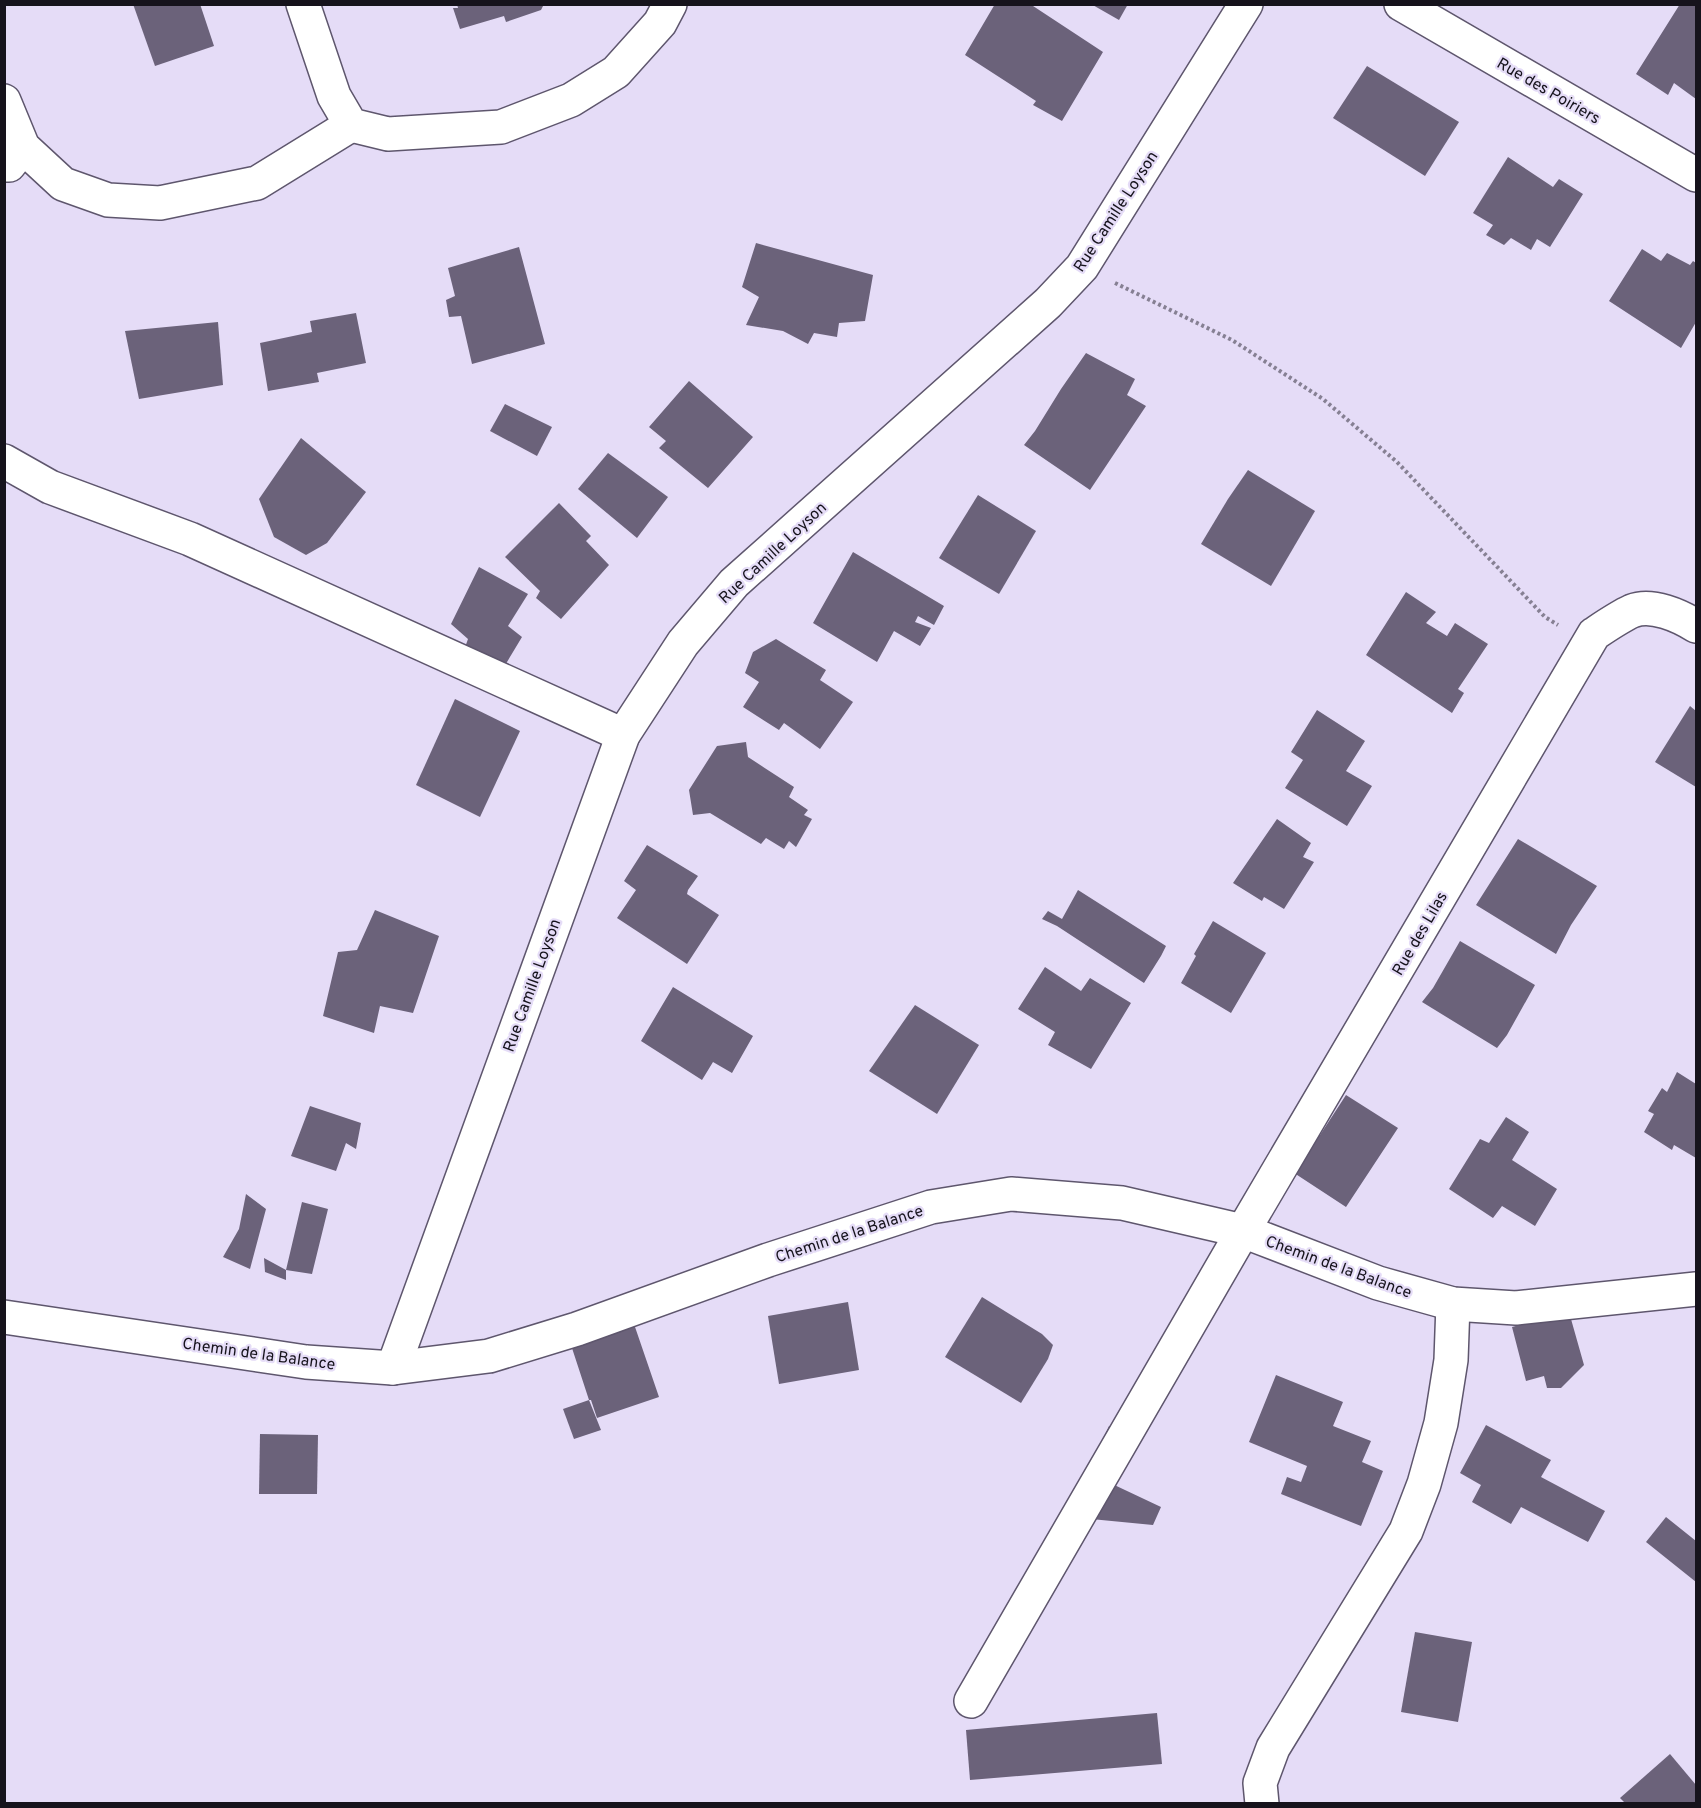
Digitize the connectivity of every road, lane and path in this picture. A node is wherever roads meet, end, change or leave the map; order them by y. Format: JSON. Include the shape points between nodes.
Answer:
{"nodes":[{"id":1,"x":303,"y":4,"type":"edge"},
{"id":2,"x":670,"y":4,"type":"edge"},
{"id":3,"x":1246,"y":4,"type":"edge"},
{"id":4,"x":1401,"y":4,"type":"edge"},
{"id":5,"x":4,"y":101,"type":"edge"},
{"id":6,"x":351,"y":125,"type":"junction"},
{"id":7,"x":14,"y":156,"type":"edge"},
{"id":8,"x":1696,"y":175,"type":"edge"},
{"id":9,"x":1082,"y":267,"type":"junction"},
{"id":10,"x":4,"y":461,"type":"edge"},
{"id":11,"x":1696,"y":626,"type":"edge"},
{"id":12,"x":1594,"y":634,"type":"junction"},
{"id":13,"x":623,"y":735,"type":"junction"},
{"id":14,"x":1243,"y":1231,"type":"junction"},
{"id":15,"x":1696,"y":1289,"type":"edge"},
{"id":16,"x":1453,"y":1304,"type":"junction"},
{"id":17,"x":4,"y":1317,"type":"edge"},
{"id":18,"x":393,"y":1368,"type":"junction"},
{"id":19,"x":971,"y":1701,"type":"dead end"},
{"id":20,"x":1262,"y":1803,"type":"edge"}],
"edges":[{"from":1,"to":6,"type":"street","via":[[334,96]]},
{"from":2,"to":6,"type":"street","via":[[660,23],[616,72],[571,100],[501,127],[388,134]]},
{"from":3,"to":9,"type":"street","name":"Rue Camille Loyson"},
{"from":4,"to":8,"type":"street","name":"Rue des Poiriers"},
{"from":5,"to":7,"type":"street"},
{"from":6,"to":7,"type":"street","via":[[256,183],[160,203],[108,200],[63,184]]},
{"from":9,"to":12,"type":"path","via":[[1232,339],[1323,399],[1397,462],[1545,617],[1561,626]]},
{"from":9,"to":13,"type":"street","name":"Rue Camille Loyson","via":[[1040,310],[735,583],[683,643]]},
{"from":10,"to":13,"type":"street","via":[[50,487],[190,539]]},
{"from":11,"to":12,"type":"street","via":[[1653,609],[1634,610]]},
{"from":12,"to":14,"type":"street","name":"Rue des Lilas"},
{"from":13,"to":18,"type":"street","name":"Rue Camille Loyson"},
{"from":14,"to":16,"type":"street","name":"Chemin de la Balance","via":[[1378,1283]]},
{"from":14,"to":18,"type":"street","name":"Chemin de la Balance","via":[[1122,1203],[1011,1194],[931,1206],[489,1356]]},
{"from":14,"to":19,"type":"street","name":"Rue des Lilas"},
{"from":15,"to":16,"type":"street","name":"Chemin de la Balance","via":[[1516,1308]]},
{"from":16,"to":20,"type":"street","via":[[1441,1423],[1417,1503],[1406,1531],[1273,1748],[1260,1783]]},
{"from":17,"to":18,"type":"street","name":"Chemin de la Balance","via":[[306,1362]]}]}
